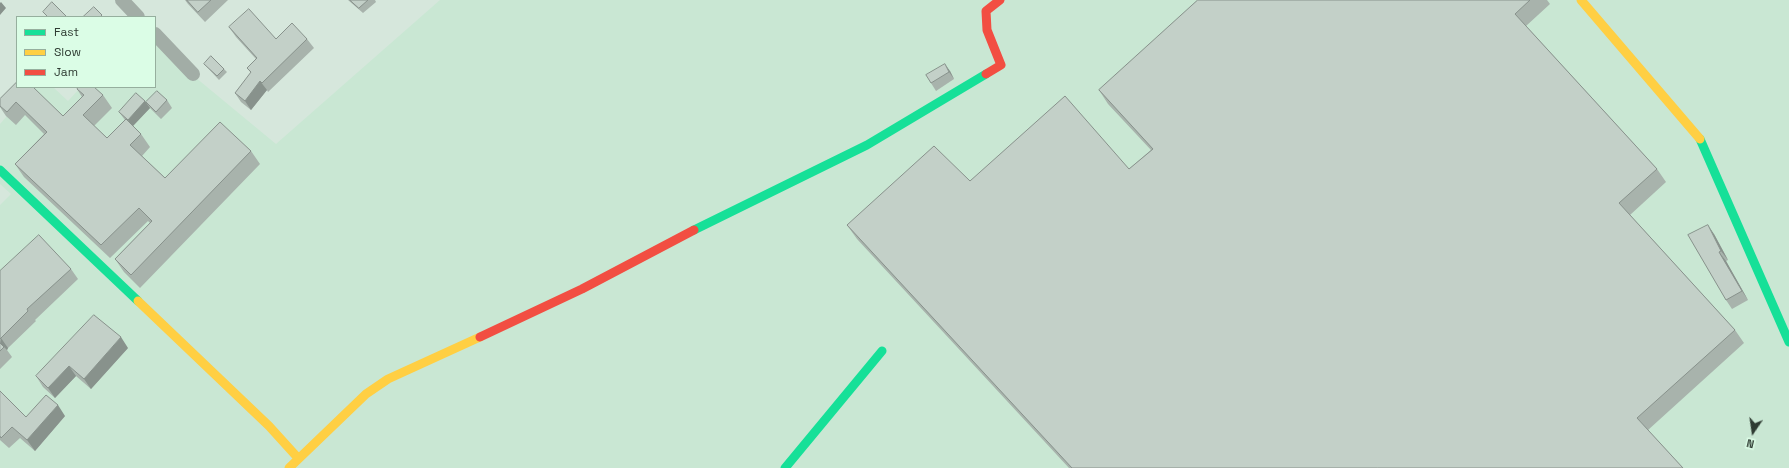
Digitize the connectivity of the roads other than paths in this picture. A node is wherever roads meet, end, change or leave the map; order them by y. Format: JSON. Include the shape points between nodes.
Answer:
{"nodes":[{"id":1,"x":122,"y":0,"type":"edge"},
{"id":2,"x":1000,"y":0,"type":"edge"},
{"id":3,"x":1581,"y":0,"type":"edge"},
{"id":4,"x":137,"y":16,"type":"edge"},
{"id":5,"x":156,"y":35,"type":"edge"},
{"id":6,"x":193,"y":74,"type":"dead end"},
{"id":7,"x":0,"y":170,"type":"edge"},
{"id":8,"x":1789,"y":342,"type":"edge"},
{"id":9,"x":882,"y":351,"type":"dead end"},
{"id":10,"x":298,"y":458,"type":"junction"},
{"id":11,"x":289,"y":468,"type":"edge"},
{"id":12,"x":785,"y":468,"type":"edge"}],
"edges":[{"from":1,"to":4,"type":"street"},
{"from":2,"to":10,"type":"street","via":[[986,11],[987,30],[1002,65],[867,145],[716,218],[589,285],[388,379],[366,394]]},
{"from":3,"to":8,"type":"street","via":[[1700,139]]},
{"from":5,"to":6,"type":"street"},
{"from":7,"to":10,"type":"street","via":[[270,426]]},
{"from":9,"to":12,"type":"street"},
{"from":10,"to":11,"type":"street"}]}
